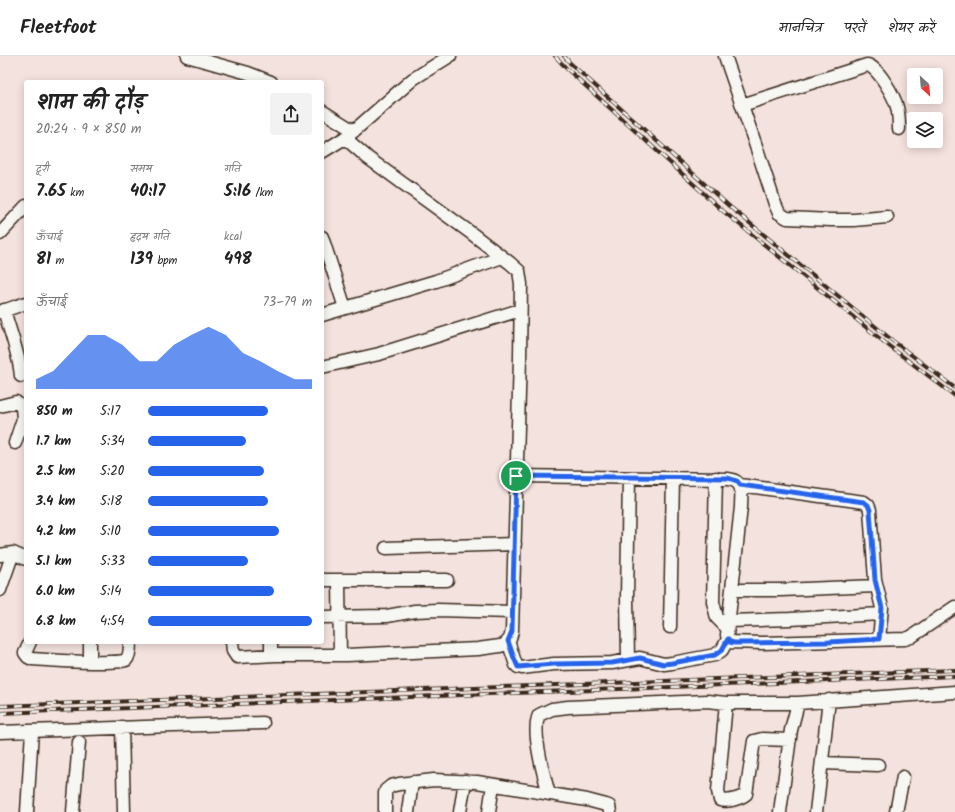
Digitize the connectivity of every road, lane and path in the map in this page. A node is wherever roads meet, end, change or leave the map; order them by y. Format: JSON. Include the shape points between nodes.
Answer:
{"nodes":[{"id":1,"x":187,"y":56,"type":"edge"},
{"id":2,"x":450,"y":56,"type":"edge"},
{"id":3,"x":725,"y":56,"type":"edge"},
{"id":4,"x":266,"y":80,"type":"edge"},
{"id":5,"x":742,"y":105,"type":"junction"},
{"id":6,"x":324,"y":113,"type":"edge"},
{"id":7,"x":899,"y":129,"type":"dead end"},
{"id":8,"x":349,"y":135,"type":"junction"},
{"id":9,"x":324,"y":151,"type":"edge"},
{"id":10,"x":24,"y":208,"type":"edge"},
{"id":11,"x":887,"y":217,"type":"dead end"},
{"id":12,"x":0,"y":234,"type":"edge"},
{"id":13,"x":324,"y":243,"type":"edge"},
{"id":14,"x":502,"y":257,"type":"junction"},
{"id":15,"x":24,"y":304,"type":"edge"},
{"id":16,"x":346,"y":308,"type":"junction"},
{"id":17,"x":520,"y":310,"type":"junction"},
{"id":18,"x":2,"y":311,"type":"edge"},
{"id":19,"x":324,"y":314,"type":"edge"},
{"id":20,"x":324,"y":367,"type":"edge"},
{"id":21,"x":21,"y":376,"type":"dead end"},
{"id":22,"x":0,"y":406,"type":"edge"},
{"id":23,"x":16,"y":443,"type":"dead end"},
{"id":24,"x":516,"y":476,"type":"junction"},
{"id":25,"x":628,"y":478,"type":"junction"},
{"id":26,"x":673,"y":478,"type":"junction"},
{"id":27,"x":716,"y":478,"type":"junction"},
{"id":28,"x":740,"y":485,"type":"junction"},
{"id":29,"x":515,"y":544,"type":"junction"},
{"id":30,"x":386,"y":548,"type":"dead end"},
{"id":31,"x":13,"y":553,"type":"junction"},
{"id":32,"x":0,"y":555,"type":"edge"},
{"id":33,"x":24,"y":558,"type":"edge"},
{"id":34,"x":324,"y":580,"type":"edge"},
{"id":35,"x":446,"y":580,"type":"dead end"},
{"id":36,"x":339,"y":581,"type":"junction"},
{"id":37,"x":876,"y":586,"type":"junction"},
{"id":38,"x":0,"y":590,"type":"edge"},
{"id":39,"x":733,"y":590,"type":"junction"},
{"id":40,"x":955,"y":607,"type":"edge"},
{"id":41,"x":512,"y":612,"type":"junction"},
{"id":42,"x":881,"y":614,"type":"junction"},
{"id":43,"x":324,"y":617,"type":"edge"},
{"id":44,"x":340,"y":617,"type":"junction"},
{"id":45,"x":670,"y":627,"type":"dead end"},
{"id":46,"x":728,"y":630,"type":"junction"},
{"id":47,"x":879,"y":639,"type":"junction"},
{"id":48,"x":508,"y":641,"type":"junction"},
{"id":49,"x":29,"y":644,"type":"edge"},
{"id":50,"x":90,"y":644,"type":"edge"},
{"id":51,"x":130,"y":644,"type":"edge"},
{"id":52,"x":232,"y":644,"type":"edge"},
{"id":53,"x":271,"y":644,"type":"edge"},
{"id":54,"x":340,"y":655,"type":"junction"},
{"id":55,"x":271,"y":656,"type":"junction"},
{"id":56,"x":628,"y":660,"type":"junction"},
{"id":57,"x":90,"y":662,"type":"junction"},
{"id":58,"x":955,"y":692,"type":"edge"},
{"id":59,"x":829,"y":700,"type":"junction"},
{"id":60,"x":726,"y":703,"type":"junction"},
{"id":61,"x":798,"y":703,"type":"junction"},
{"id":62,"x":263,"y":723,"type":"dead end"},
{"id":63,"x":122,"y":727,"type":"junction"},
{"id":64,"x":32,"y":731,"type":"junction"},
{"id":65,"x":0,"y":732,"type":"edge"},
{"id":66,"x":790,"y":740,"type":"junction"},
{"id":67,"x":78,"y":742,"type":"dead end"},
{"id":68,"x":822,"y":763,"type":"junction"},
{"id":69,"x":878,"y":765,"type":"dead end"},
{"id":70,"x":903,"y":776,"type":"dead end"},
{"id":71,"x":465,"y":781,"type":"junction"},
{"id":72,"x":412,"y":782,"type":"junction"},
{"id":73,"x":493,"y":785,"type":"junction"},
{"id":74,"x":549,"y":794,"type":"junction"},
{"id":75,"x":27,"y":812,"type":"edge"},
{"id":76,"x":73,"y":812,"type":"edge"},
{"id":77,"x":124,"y":812,"type":"edge"},
{"id":78,"x":385,"y":812,"type":"edge"},
{"id":79,"x":408,"y":812,"type":"edge"},
{"id":80,"x":460,"y":812,"type":"edge"},
{"id":81,"x":490,"y":812,"type":"edge"},
{"id":82,"x":610,"y":812,"type":"edge"},
{"id":83,"x":780,"y":812,"type":"edge"},
{"id":84,"x":816,"y":812,"type":"edge"},
{"id":85,"x":896,"y":812,"type":"edge"}],
"edges":[{"from":1,"to":4,"type":"street","via":[[241,70]]},
{"from":2,"to":8,"type":"street","via":[[413,79]]},
{"from":3,"to":5,"type":"street"},
{"from":5,"to":7,"type":"street","via":[[867,65],[875,69],[894,100],[899,116]]},
{"from":5,"to":11,"type":"street","via":[[779,213],[788,218],[830,220]]},
{"from":6,"to":8,"type":"street"},
{"from":8,"to":9,"type":"street"},
{"from":8,"to":14,"type":"street","via":[[368,158]]},
{"from":10,"to":12,"type":"street"},
{"from":13,"to":16,"type":"street"},
{"from":14,"to":16,"type":"street","via":[[436,281]]},
{"from":14,"to":17,"type":"street","via":[[519,271]]},
{"from":15,"to":18,"type":"street"},
{"from":16,"to":19,"type":"street"},
{"from":17,"to":20,"type":"street","via":[[379,354]]},
{"from":17,"to":24,"type":"street"},
{"from":18,"to":21,"type":"street","via":[[16,350]]},
{"from":22,"to":23,"type":"street","via":[[16,402],[22,407],[23,418]]},
{"from":24,"to":25,"type":"street"},
{"from":24,"to":29,"type":"street"},
{"from":25,"to":26,"type":"street"},
{"from":25,"to":56,"type":"street"},
{"from":26,"to":27,"type":"street"},
{"from":26,"to":45,"type":"street"},
{"from":27,"to":28,"type":"street","via":[[733,479]]},
{"from":27,"to":46,"type":"street","via":[[713,602],[717,618]]},
{"from":28,"to":37,"type":"street","via":[[864,502],[870,510]]},
{"from":28,"to":39,"type":"street","via":[[741,508]]},
{"from":29,"to":30,"type":"street"},
{"from":29,"to":41,"type":"street"},
{"from":31,"to":32,"type":"street"},
{"from":31,"to":33,"type":"street"},
{"from":31,"to":38,"type":"street"},
{"from":34,"to":36,"type":"street"},
{"from":35,"to":36,"type":"street"},
{"from":36,"to":44,"type":"street"},
{"from":37,"to":39,"type":"street"},
{"from":37,"to":42,"type":"street","via":[[881,602]]},
{"from":39,"to":46,"type":"street"},
{"from":40,"to":47,"type":"street","via":[[911,637]]},
{"from":41,"to":44,"type":"street","via":[[427,610],[387,616]]},
{"from":41,"to":48,"type":"street","via":[[512,631]]},
{"from":42,"to":46,"type":"street","via":[[790,619]]},
{"from":42,"to":47,"type":"street"},
{"from":43,"to":44,"type":"street"},
{"from":44,"to":54,"type":"street"},
{"from":46,"to":47,"type":"street","via":[[730,642],[734,643]]},
{"from":46,"to":56,"type":"street","via":[[720,652],[710,657],[664,664],[644,659]]},
{"from":48,"to":54,"type":"street","via":[[500,646],[478,649]]},
{"from":48,"to":56,"type":"street","via":[[518,667]]},
{"from":49,"to":57,"type":"street","via":[[25,653],[28,657]]},
{"from":50,"to":57,"type":"street"},
{"from":51,"to":57,"type":"street","via":[[128,657],[123,662]]},
{"from":52,"to":55,"type":"street","via":[[237,657]]},
{"from":53,"to":55,"type":"street"},
{"from":54,"to":55,"type":"street"},
{"from":58,"to":59,"type":"street"},
{"from":59,"to":61,"type":"street"},
{"from":59,"to":68,"type":"street"},
{"from":60,"to":61,"type":"street"},
{"from":60,"to":66,"type":"street","via":[[718,791],[720,800],[742,797],[746,794],[754,741]]},
{"from":60,"to":74,"type":"street","via":[[707,701],[568,707],[544,712],[539,715],[536,729]]},
{"from":61,"to":66,"type":"street"},
{"from":62,"to":63,"type":"street"},
{"from":63,"to":64,"type":"street"},
{"from":63,"to":77,"type":"street"},
{"from":64,"to":65,"type":"street"},
{"from":64,"to":75,"type":"street"},
{"from":66,"to":83,"type":"street"},
{"from":67,"to":76,"type":"street"},
{"from":68,"to":69,"type":"street"},
{"from":68,"to":84,"type":"street"},
{"from":70,"to":85,"type":"street"},
{"from":71,"to":72,"type":"street"},
{"from":71,"to":73,"type":"street"},
{"from":71,"to":80,"type":"street"},
{"from":72,"to":78,"type":"street","via":[[391,786],[386,790]]},
{"from":72,"to":79,"type":"street"},
{"from":73,"to":74,"type":"street"},
{"from":73,"to":81,"type":"street"},
{"from":74,"to":82,"type":"street","via":[[602,803],[609,806]]}]}
